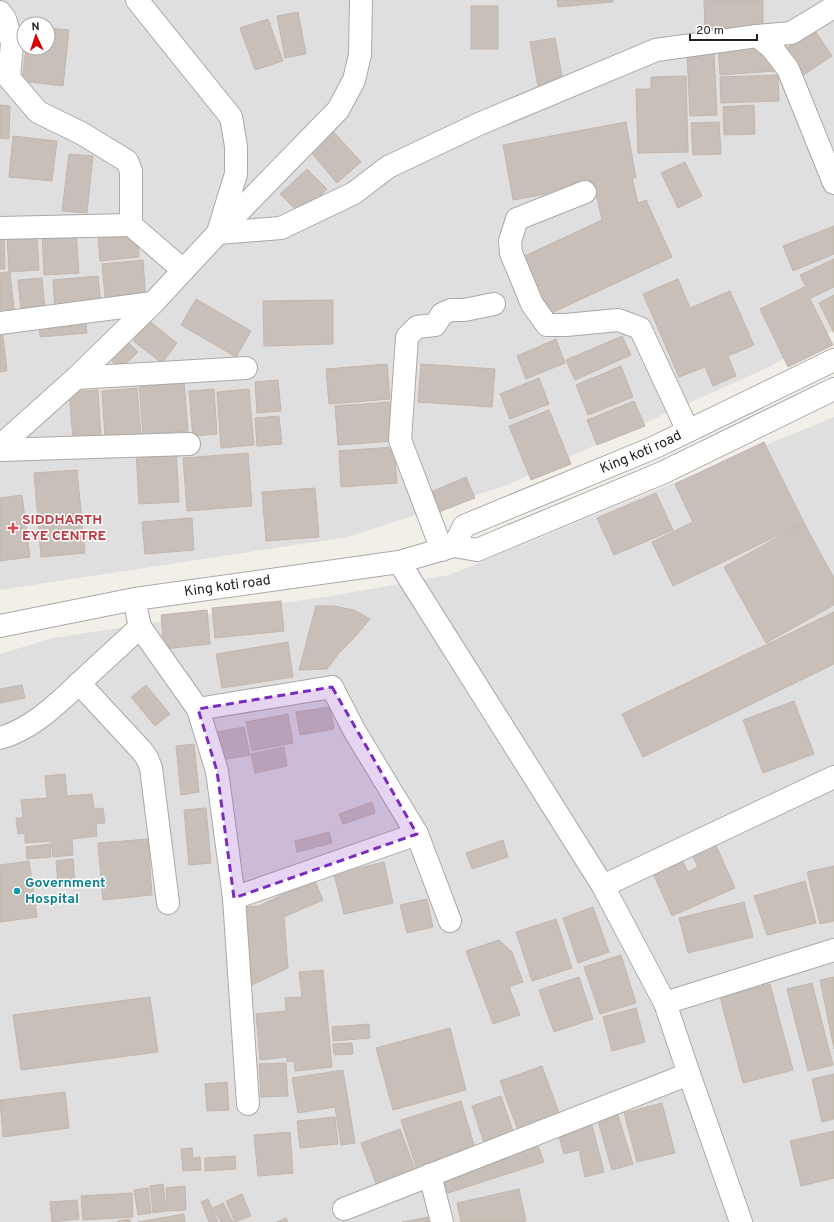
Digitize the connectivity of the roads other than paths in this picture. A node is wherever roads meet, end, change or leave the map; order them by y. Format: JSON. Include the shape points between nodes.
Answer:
{"nodes":[{"id":1,"x":137,"y":0,"type":"edge"},
{"id":2,"x":361,"y":0,"type":"edge"},
{"id":3,"x":834,"y":7,"type":"edge"},
{"id":4,"x":0,"y":12,"type":"edge"},
{"id":5,"x":757,"y":36,"type":"junction"},
{"id":6,"x":5,"y":78,"type":"edge"},
{"id":7,"x":834,"y":183,"type":"edge"},
{"id":8,"x":585,"y":192,"type":"dead end"},
{"id":9,"x":130,"y":225,"type":"junction"},
{"id":10,"x":0,"y":228,"type":"edge"},
{"id":11,"x":218,"y":233,"type":"junction"},
{"id":12,"x":184,"y":270,"type":"junction"},
{"id":13,"x":153,"y":303,"type":"junction"},
{"id":14,"x":494,"y":304,"type":"dead end"},
{"id":15,"x":0,"y":323,"type":"edge"},
{"id":16,"x":834,"y":360,"type":"edge"},
{"id":17,"x":246,"y":368,"type":"dead end"},
{"id":18,"x":76,"y":378,"type":"junction"},
{"id":19,"x":834,"y":389,"type":"edge"},
{"id":20,"x":688,"y":431,"type":"junction"},
{"id":21,"x":189,"y":444,"type":"dead end"},
{"id":22,"x":0,"y":446,"type":"edge"},
{"id":23,"x":0,"y":450,"type":"edge"},
{"id":24,"x":448,"y":548,"type":"junction"},
{"id":25,"x":399,"y":562,"type":"junction"},
{"id":26,"x":135,"y":598,"type":"junction"},
{"id":27,"x":0,"y":626,"type":"edge"},
{"id":28,"x":140,"y":627,"type":"junction"},
{"id":29,"x":79,"y":683,"type":"junction"},
{"id":30,"x":198,"y":710,"type":"junction"},
{"id":31,"x":0,"y":738,"type":"edge"},
{"id":32,"x":834,"y":777,"type":"edge"},
{"id":33,"x":417,"y":834,"type":"junction"},
{"id":34,"x":603,"y":886,"type":"junction"},
{"id":35,"x":234,"y":898,"type":"junction"},
{"id":36,"x":168,"y":903,"type":"dead end"},
{"id":37,"x":450,"y":921,"type":"dead end"},
{"id":38,"x":834,"y":950,"type":"edge"},
{"id":39,"x":665,"y":1003,"type":"junction"},
{"id":40,"x":689,"y":1074,"type":"junction"},
{"id":41,"x":248,"y":1104,"type":"dead end"},
{"id":42,"x":430,"y":1175,"type":"junction"},
{"id":43,"x":344,"y":1209,"type":"dead end"},
{"id":44,"x":442,"y":1222,"type":"edge"},
{"id":45,"x":741,"y":1222,"type":"edge"}],
"edges":[{"from":1,"to":11,"type":"street","via":[[231,117],[236,146],[236,174]]},
{"from":2,"to":11,"type":"street","via":[[360,55],[354,80],[338,110]]},
{"from":3,"to":5,"type":"street","via":[[791,33]]},
{"from":4,"to":6,"type":"street","via":[[5,19],[12,43]]},
{"from":5,"to":7,"type":"street","via":[[772,48],[788,69]]},
{"from":5,"to":11,"type":"street","via":[[656,50],[479,124],[388,166],[354,193],[281,228]]},
{"from":6,"to":9,"type":"street","via":[[38,112],[81,133],[126,161],[131,171]]},
{"from":8,"to":20,"type":"street","via":[[517,220],[510,241],[511,253],[532,304],[547,325],[618,320],[640,328]]},
{"from":9,"to":10,"type":"street"},
{"from":9,"to":12,"type":"street"},
{"from":11,"to":12,"type":"street"},
{"from":12,"to":13,"type":"street"},
{"from":13,"to":15,"type":"street"},
{"from":13,"to":18,"type":"street"},
{"from":14,"to":24,"type":"street","via":[[451,310],[442,314],[435,325],[417,328],[407,337],[400,440]]},
{"from":16,"to":20,"type":"street","name":"King koti road"},
{"from":17,"to":18,"type":"street"},
{"from":18,"to":22,"type":"street"},
{"from":19,"to":24,"type":"street","name":"King koti road","via":[[662,473],[477,550]]},
{"from":20,"to":24,"type":"street","name":"King koti road","via":[[464,526]]},
{"from":21,"to":23,"type":"street"},
{"from":24,"to":25,"type":"street","name":"King koti road"},
{"from":25,"to":26,"type":"street","name":"King koti road"},
{"from":25,"to":34,"type":"street"},
{"from":26,"to":27,"type":"street","name":"King koti road"},
{"from":26,"to":28,"type":"street"},
{"from":28,"to":29,"type":"street"},
{"from":28,"to":30,"type":"street"},
{"from":29,"to":31,"type":"street","via":[[45,714],[13,735]]},
{"from":29,"to":36,"type":"street","via":[[142,751],[149,763]]},
{"from":30,"to":33,"type":"street","via":[[332,687],[354,730]]},
{"from":30,"to":35,"type":"street","via":[[217,771]]},
{"from":32,"to":34,"type":"street"},
{"from":33,"to":35,"type":"street"},
{"from":33,"to":37,"type":"street"},
{"from":34,"to":39,"type":"street"},
{"from":35,"to":41,"type":"street"},
{"from":38,"to":39,"type":"street"},
{"from":39,"to":40,"type":"street"},
{"from":40,"to":42,"type":"street"},
{"from":40,"to":45,"type":"street"},
{"from":42,"to":43,"type":"street"},
{"from":42,"to":44,"type":"street"}]}
